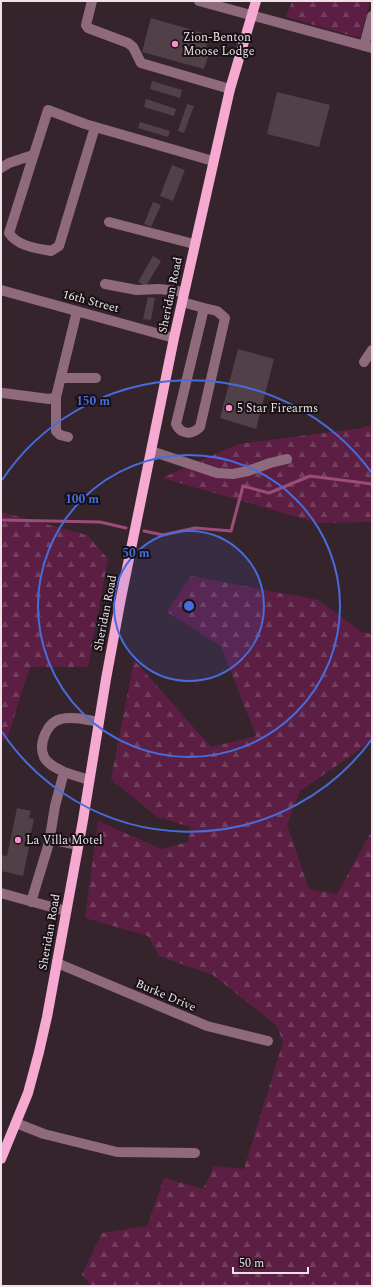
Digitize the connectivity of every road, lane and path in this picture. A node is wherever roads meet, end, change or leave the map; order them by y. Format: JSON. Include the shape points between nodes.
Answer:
{"nodes":[{"id":1,"x":92,"y":1,"type":"edge"},
{"id":2,"x":199,"y":1,"type":"edge"},
{"id":3,"x":256,"y":1,"type":"edge"},
{"id":4,"x":251,"y":15,"type":"junction"},
{"id":5,"x":372,"y":16,"type":"edge"},
{"id":6,"x":368,"y":47,"type":"edge"},
{"id":7,"x":230,"y":89,"type":"junction"},
{"id":8,"x":95,"y":127,"type":"junction"},
{"id":9,"x":34,"y":155,"type":"junction"},
{"id":10,"x":213,"y":161,"type":"junction"},
{"id":11,"x":1,"y":168,"type":"edge"},
{"id":12,"x":109,"y":222,"type":"dead end"},
{"id":13,"x":194,"y":244,"type":"junction"},
{"id":14,"x":105,"y":284,"type":"dead end"},
{"id":15,"x":1,"y":290,"type":"edge"},
{"id":16,"x":183,"y":297,"type":"junction"},
{"id":17,"x":204,"y":308,"type":"junction"},
{"id":18,"x":77,"y":311,"type":"junction"},
{"id":19,"x":174,"y":338,"type":"junction"},
{"id":20,"x":372,"y":350,"type":"edge"},
{"id":21,"x":364,"y":362,"type":"dead end"},
{"id":22,"x":61,"y":378,"type":"junction"},
{"id":23,"x":96,"y":378,"type":"dead end"},
{"id":24,"x":3,"y":392,"type":"dead end"},
{"id":25,"x":56,"y":398,"type":"junction"},
{"id":26,"x":68,"y":436,"type":"dead end"},
{"id":27,"x":151,"y":451,"type":"junction"},
{"id":28,"x":286,"y":459,"type":"dead end"},
{"id":29,"x":99,"y":722,"type":"junction"},
{"id":30,"x":64,"y":772,"type":"junction"},
{"id":31,"x":89,"y":780,"type":"junction"},
{"id":32,"x":49,"y":840,"type":"junction"},
{"id":33,"x":78,"y":845,"type":"junction"},
{"id":34,"x":1,"y":894,"type":"edge"},
{"id":35,"x":31,"y":902,"type":"junction"},
{"id":36,"x":66,"y":911,"type":"junction"},
{"id":37,"x":57,"y":963,"type":"junction"},
{"id":38,"x":268,"y":1041,"type":"dead end"},
{"id":39,"x":16,"y":1123,"type":"junction"},
{"id":40,"x":195,"y":1153,"type":"dead end"},
{"id":41,"x":1,"y":1159,"type":"edge"}],
"edges":[{"from":1,"to":7,"type":"street","via":[[86,26],[133,46],[142,63]]},
{"from":2,"to":4,"type":"street"},
{"from":3,"to":4,"type":"main road","name":"Sheridan Road"},
{"from":4,"to":6,"type":"street"},
{"from":4,"to":7,"type":"main road","name":"Sheridan Road"},
{"from":5,"to":6,"type":"street"},
{"from":7,"to":10,"type":"main road","name":"Sheridan Road"},
{"from":8,"to":9,"type":"street","via":[[48,110]]},
{"from":8,"to":9,"type":"street","via":[[59,246],[51,251],[13,239],[10,233]]},
{"from":8,"to":10,"type":"street"},
{"from":9,"to":11,"type":"street"},
{"from":10,"to":13,"type":"main road","name":"Sheridan Road"},
{"from":12,"to":13,"type":"street"},
{"from":13,"to":16,"type":"main road","name":"Sheridan Road"},
{"from":14,"to":16,"type":"street","via":[[137,290],[159,289]]},
{"from":15,"to":18,"type":"street","name":"16th Street"},
{"from":16,"to":17,"type":"street"},
{"from":16,"to":19,"type":"main road","name":"Sheridan Road"},
{"from":17,"to":17,"type":"street","via":[[217,311],[225,318],[200,427],[195,432],[186,433],[178,429],[176,424]]},
{"from":18,"to":19,"type":"street","name":"16th Street"},
{"from":18,"to":22,"type":"street"},
{"from":19,"to":27,"type":"main road","name":"Sheridan Road"},
{"from":20,"to":21,"type":"street"},
{"from":22,"to":23,"type":"street"},
{"from":22,"to":25,"type":"street"},
{"from":24,"to":25,"type":"street"},
{"from":25,"to":26,"type":"street","via":[[56,431],[60,435]]},
{"from":27,"to":28,"type":"street","via":[[217,473],[233,474],[248,472]]},
{"from":27,"to":29,"type":"main road","name":"Sheridan Road"},
{"from":29,"to":30,"type":"street","via":[[62,718],[47,730],[42,744],[45,758],[51,765]]},
{"from":29,"to":31,"type":"main road","name":"Sheridan Road"},
{"from":30,"to":31,"type":"street"},
{"from":30,"to":32,"type":"street"},
{"from":31,"to":33,"type":"main road","name":"Sheridan Road"},
{"from":32,"to":33,"type":"street"},
{"from":32,"to":35,"type":"street"},
{"from":33,"to":36,"type":"main road","name":"Sheridan Road"},
{"from":34,"to":35,"type":"street"},
{"from":35,"to":36,"type":"street"},
{"from":36,"to":37,"type":"main road","name":"Sheridan Road"},
{"from":37,"to":38,"type":"street","name":"Burke Drive","via":[[207,1026]]},
{"from":37,"to":39,"type":"main road","name":"Sheridan Road","via":[[39,1052],[28,1093]]},
{"from":39,"to":40,"type":"street","via":[[44,1134],[116,1152]]},
{"from":39,"to":41,"type":"main road","name":"Sheridan Road"}]}
